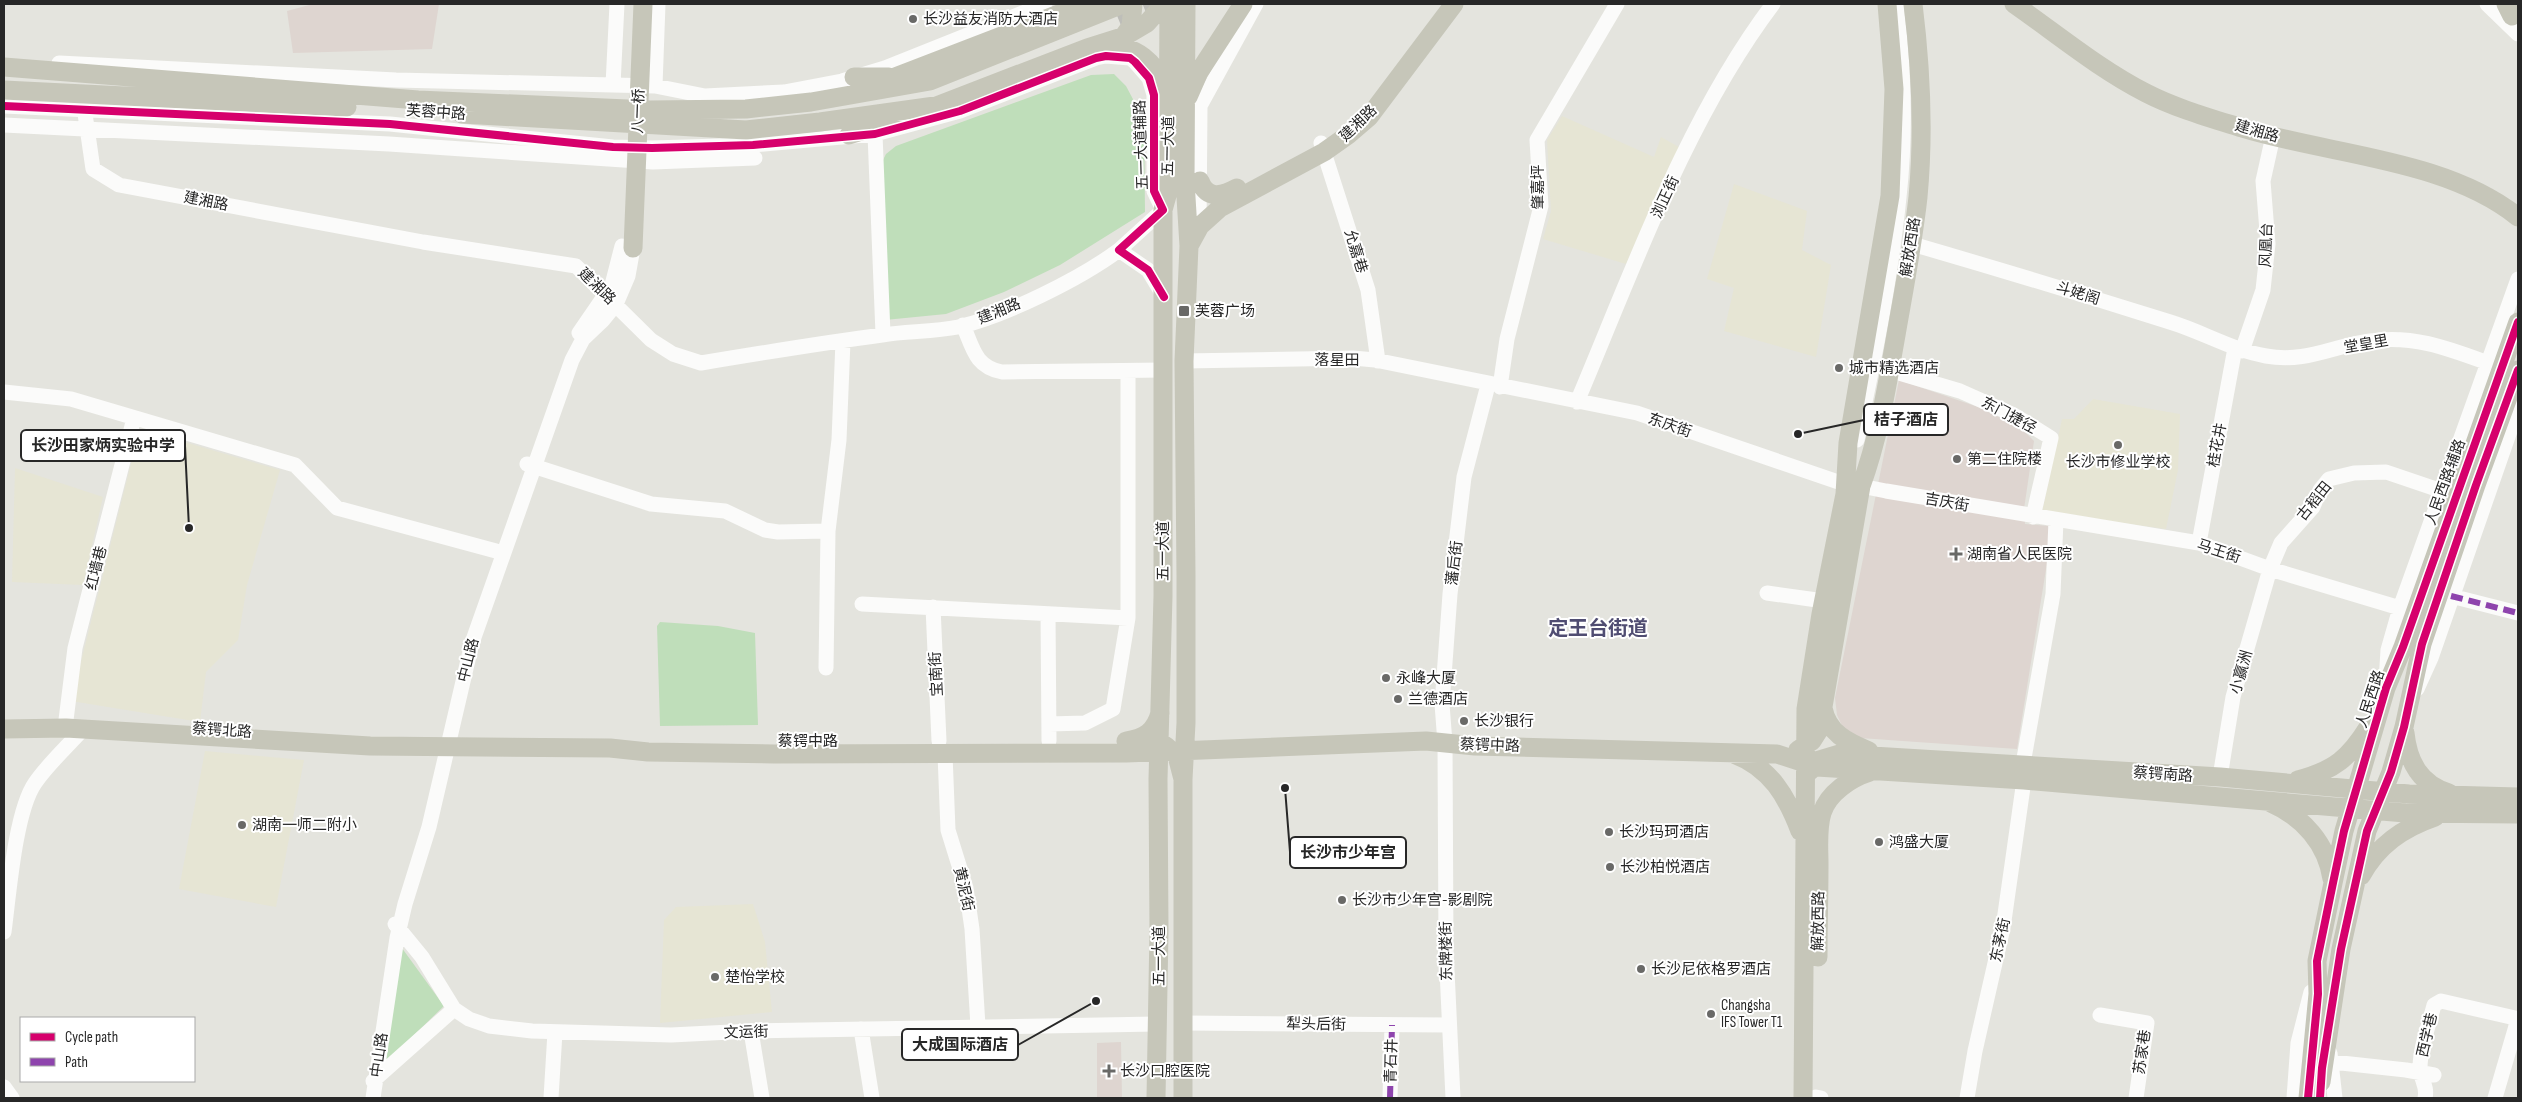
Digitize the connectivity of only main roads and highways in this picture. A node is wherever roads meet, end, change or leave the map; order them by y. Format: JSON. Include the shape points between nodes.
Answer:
{"nodes":[{"id":1,"x":632,"y":4,"type":"edge"},
{"id":2,"x":643,"y":4,"type":"edge"},
{"id":3,"x":1084,"y":4,"type":"edge"},
{"id":4,"x":1164,"y":4,"type":"edge"},
{"id":5,"x":1169,"y":4,"type":"edge"},
{"id":6,"x":1242,"y":4,"type":"edge"},
{"id":7,"x":1442,"y":4,"type":"edge"},
{"id":8,"x":1454,"y":4,"type":"edge"},
{"id":9,"x":1887,"y":4,"type":"edge"},
{"id":10,"x":1914,"y":4,"type":"edge"},
{"id":11,"x":2014,"y":4,"type":"edge"},
{"id":12,"x":2030,"y":4,"type":"edge"},
{"id":13,"x":1181,"y":7,"type":"edge"},
{"id":14,"x":1124,"y":8,"type":"edge"},
{"id":15,"x":1169,"y":32,"type":"junction"},
{"id":16,"x":1123,"y":37,"type":"junction"},
{"id":17,"x":1087,"y":48,"type":"junction"},
{"id":18,"x":4,"y":68,"type":"edge"},
{"id":19,"x":856,"y":85,"type":"junction"},
{"id":20,"x":4,"y":90,"type":"edge"},
{"id":21,"x":1169,"y":92,"type":"junction"},
{"id":22,"x":942,"y":105,"type":"junction"},
{"id":23,"x":1185,"y":110,"type":"junction"},
{"id":24,"x":867,"y":115,"type":"junction"},
{"id":25,"x":849,"y":135,"type":"road end"},
{"id":26,"x":1320,"y":149,"type":"junction"},
{"id":27,"x":1192,"y":181,"type":"junction"},
{"id":28,"x":2517,"y":211,"type":"edge"},
{"id":29,"x":1188,"y":246,"type":"junction"},
{"id":30,"x":2518,"y":322,"type":"edge"},
{"id":31,"x":2518,"y":370,"type":"edge"},
{"id":32,"x":1854,"y":486,"type":"junction"},
{"id":33,"x":2383,"y":697,"type":"junction"},
{"id":34,"x":1823,"y":708,"type":"junction"},
{"id":35,"x":1160,"y":712,"type":"junction"},
{"id":36,"x":4,"y":720,"type":"edge"},
{"id":37,"x":75,"y":724,"type":"junction"},
{"id":38,"x":2404,"y":727,"type":"junction"},
{"id":39,"x":4,"y":729,"type":"edge"},
{"id":40,"x":444,"y":744,"type":"joint"},
{"id":41,"x":942,"y":747,"type":"junction"},
{"id":42,"x":1126,"y":747,"type":"junction"},
{"id":43,"x":1169,"y":750,"type":"junction"},
{"id":44,"x":1220,"y":751,"type":"junction"},
{"id":45,"x":1731,"y":753,"type":"junction"},
{"id":46,"x":1877,"y":763,"type":"junction"},
{"id":47,"x":1806,"y":765,"type":"junction"},
{"id":48,"x":2024,"y":772,"type":"junction"},
{"id":49,"x":1158,"y":779,"type":"junction"},
{"id":50,"x":1183,"y":779,"type":"junction"},
{"id":51,"x":2281,"y":783,"type":"junction"},
{"id":52,"x":2357,"y":789,"type":"junction"},
{"id":53,"x":2383,"y":792,"type":"junction"},
{"id":54,"x":2460,"y":796,"type":"junction"},
{"id":55,"x":2518,"y":797,"type":"edge"},
{"id":56,"x":2265,"y":800,"type":"junction"},
{"id":57,"x":2351,"y":808,"type":"junction"},
{"id":58,"x":2376,"y":810,"type":"junction"},
{"id":59,"x":2447,"y":814,"type":"junction"},
{"id":60,"x":2518,"y":814,"type":"edge"},
{"id":61,"x":1804,"y":842,"type":"junction"},
{"id":62,"x":2332,"y":883,"type":"junction"},
{"id":63,"x":2354,"y":890,"type":"junction"},
{"id":64,"x":1156,"y":1098,"type":"edge"},
{"id":65,"x":1184,"y":1098,"type":"edge"},
{"id":66,"x":1814,"y":1098,"type":"edge"},
{"id":67,"x":2308,"y":1098,"type":"edge"},
{"id":68,"x":2320,"y":1098,"type":"edge"}],
"edges":[{"from":1,"to":2,"type":"main road","name":"八一桥","via":[[628,247]]},
{"from":3,"to":19,"type":"main road","via":[[928,65]]},
{"from":4,"to":16,"type":"main road","via":[[1147,23]]},
{"from":5,"to":15,"type":"main road","name":"五一大道"},
{"from":6,"to":23,"type":"main road","via":[[1195,79]]},
{"from":7,"to":26,"type":"main road","name":"建湘路","via":[[1361,111]]},
{"from":8,"to":26,"type":"main road","name":"建湘路","via":[[1369,116],[1348,135]]},
{"from":9,"to":32,"type":"main road","name":"解放西路","via":[[1894,96],[1890,196],[1848,443]]},
{"from":10,"to":32,"type":"main road","name":"解放西路","via":[[1921,88],[1918,198],[1874,450]]},
{"from":11,"to":28,"type":"main road","name":"建湘路","via":[[2148,94],[2273,136],[2442,176]]},
{"from":12,"to":28,"type":"main road","name":"建湘路","via":[[2152,86],[2269,125],[2444,167],[2484,185]]},
{"from":13,"to":15,"type":"main road"},
{"from":13,"to":23,"type":"main road","name":"五一大道"},
{"from":14,"to":16,"type":"main road","via":[[1131,26]]},
{"from":14,"to":19,"type":"main road","name":"芙蓉中路","via":[[930,81]]},
{"from":14,"to":24,"type":"main road","via":[[956,84]]},
{"from":15,"to":21,"type":"main road","name":"五一大道"},
{"from":16,"to":17,"type":"main road"},
{"from":17,"to":21,"type":"main road","via":[[1111,45],[1135,50],[1154,67]]},
{"from":17,"to":22,"type":"main road"},
{"from":18,"to":19,"type":"main road","name":"芙蓉中路","via":[[418,100],[650,110],[770,108]]},
{"from":20,"to":24,"type":"main road","name":"芙蓉中路","via":[[83,102],[391,109],[706,129],[782,127]]},
{"from":21,"to":35,"type":"main road","name":"五一大道","via":[[1168,192],[1163,210]]},
{"from":22,"to":24,"type":"main road"},
{"from":22,"to":25,"type":"main road"},
{"from":23,"to":27,"type":"main road","name":"五一大道"},
{"from":26,"to":27,"type":"main road","name":"建湘路","via":[[1225,194],[1209,194]]},
{"from":26,"to":29,"type":"main road","name":"建湘路","via":[[1229,202],[1206,220]]},
{"from":27,"to":29,"type":"main road","name":"五一大道"},
{"from":29,"to":43,"type":"main road","name":"五一大道","via":[[1184,361],[1186,576]]},
{"from":30,"to":33,"type":"main road","name":"人民西路"},
{"from":31,"to":38,"type":"main road","via":[[2422,644]]},
{"from":32,"to":34,"type":"main road","name":"解放西路"},
{"from":32,"to":47,"type":"main road","name":"解放西路","via":[[1824,601],[1806,709]]},
{"from":33,"to":51,"type":"main road","via":[[2359,742],[2341,762],[2316,774]]},
{"from":33,"to":52,"type":"main road","name":"人民西路"},
{"from":34,"to":46,"type":"main road","via":[[1827,723],[1837,734]]},
{"from":34,"to":47,"type":"main road","name":"解放西路"},
{"from":35,"to":42,"type":"main road","via":[[1158,722],[1148,734]]},
{"from":35,"to":43,"type":"main road","name":"五一大道"},
{"from":36,"to":37,"type":"main road","name":"蔡锷北路"},
{"from":37,"to":39,"type":"main road","name":"蔡锷北路"},
{"from":37,"to":40,"type":"main road","name":"蔡锷北路","via":[[266,741]]},
{"from":38,"to":53,"type":"main road"},
{"from":38,"to":54,"type":"main road","via":[[2407,752],[2416,769],[2430,785]]},
{"from":40,"to":41,"type":"main road","name":"蔡锷中路"},
{"from":41,"to":42,"type":"main road","name":"蔡锷中路"},
{"from":41,"to":42,"type":"main road","name":"蔡锷中路","via":[[1049,733]]},
{"from":42,"to":43,"type":"main road","name":"蔡锷中路"},
{"from":42,"to":49,"type":"main road","via":[[1146,760]]},
{"from":43,"to":44,"type":"main road","name":"蔡锷中路"},
{"from":43,"to":49,"type":"main road","name":"五一大道"},
{"from":43,"to":50,"type":"main road","name":"五一大道"},
{"from":44,"to":45,"type":"main road","name":"蔡锷中路","via":[[1409,741]]},
{"from":44,"to":50,"type":"main road","via":[[1190,764]]},
{"from":45,"to":47,"type":"main road","name":"蔡锷中路","via":[[1777,754]]},
{"from":45,"to":61,"type":"main road","via":[[1751,762],[1773,780],[1787,801]]},
{"from":46,"to":47,"type":"main road","name":"蔡锷南路","via":[[1832,754]]},
{"from":46,"to":48,"type":"main road","name":"蔡锷南路"},
{"from":46,"to":66,"type":"main road","name":"解放西路","via":[[1841,788],[1826,805],[1820,822]]},
{"from":47,"to":61,"type":"main road","name":"解放西路"},
{"from":48,"to":51,"type":"main road","name":"蔡锷南路","via":[[2220,777]]},
{"from":48,"to":56,"type":"main road","name":"蔡锷南路"},
{"from":49,"to":64,"type":"main road","name":"五一大道"},
{"from":50,"to":65,"type":"main road","name":"五一大道"},
{"from":51,"to":52,"type":"main road","name":"蔡锷南路"},
{"from":52,"to":53,"type":"main road","name":"蔡锷南路"},
{"from":52,"to":57,"type":"main road","name":"人民西路"},
{"from":53,"to":54,"type":"main road","name":"蔡锷南路"},
{"from":53,"to":58,"type":"main road"},
{"from":54,"to":55,"type":"main road","name":"蔡锷南路"},
{"from":56,"to":57,"type":"main road","name":"蔡锷南路"},
{"from":56,"to":62,"type":"main road","via":[[2283,808],[2311,832],[2325,854]]},
{"from":57,"to":58,"type":"main road","name":"蔡锷南路"},
{"from":57,"to":62,"type":"main road","name":"人民西路"},
{"from":58,"to":59,"type":"main road","name":"蔡锷南路"},
{"from":58,"to":63,"type":"main road","via":[[2367,831]]},
{"from":59,"to":60,"type":"main road","name":"蔡锷南路"},
{"from":59,"to":63,"type":"main road","via":[[2409,828],[2390,840],[2371,860]]},
{"from":61,"to":66,"type":"main road","name":"解放西路"},
{"from":62,"to":67,"type":"main road","name":"人民西路","via":[[2317,961],[2318,994]]},
{"from":63,"to":68,"type":"main road","via":[[2341,949]]}]}
